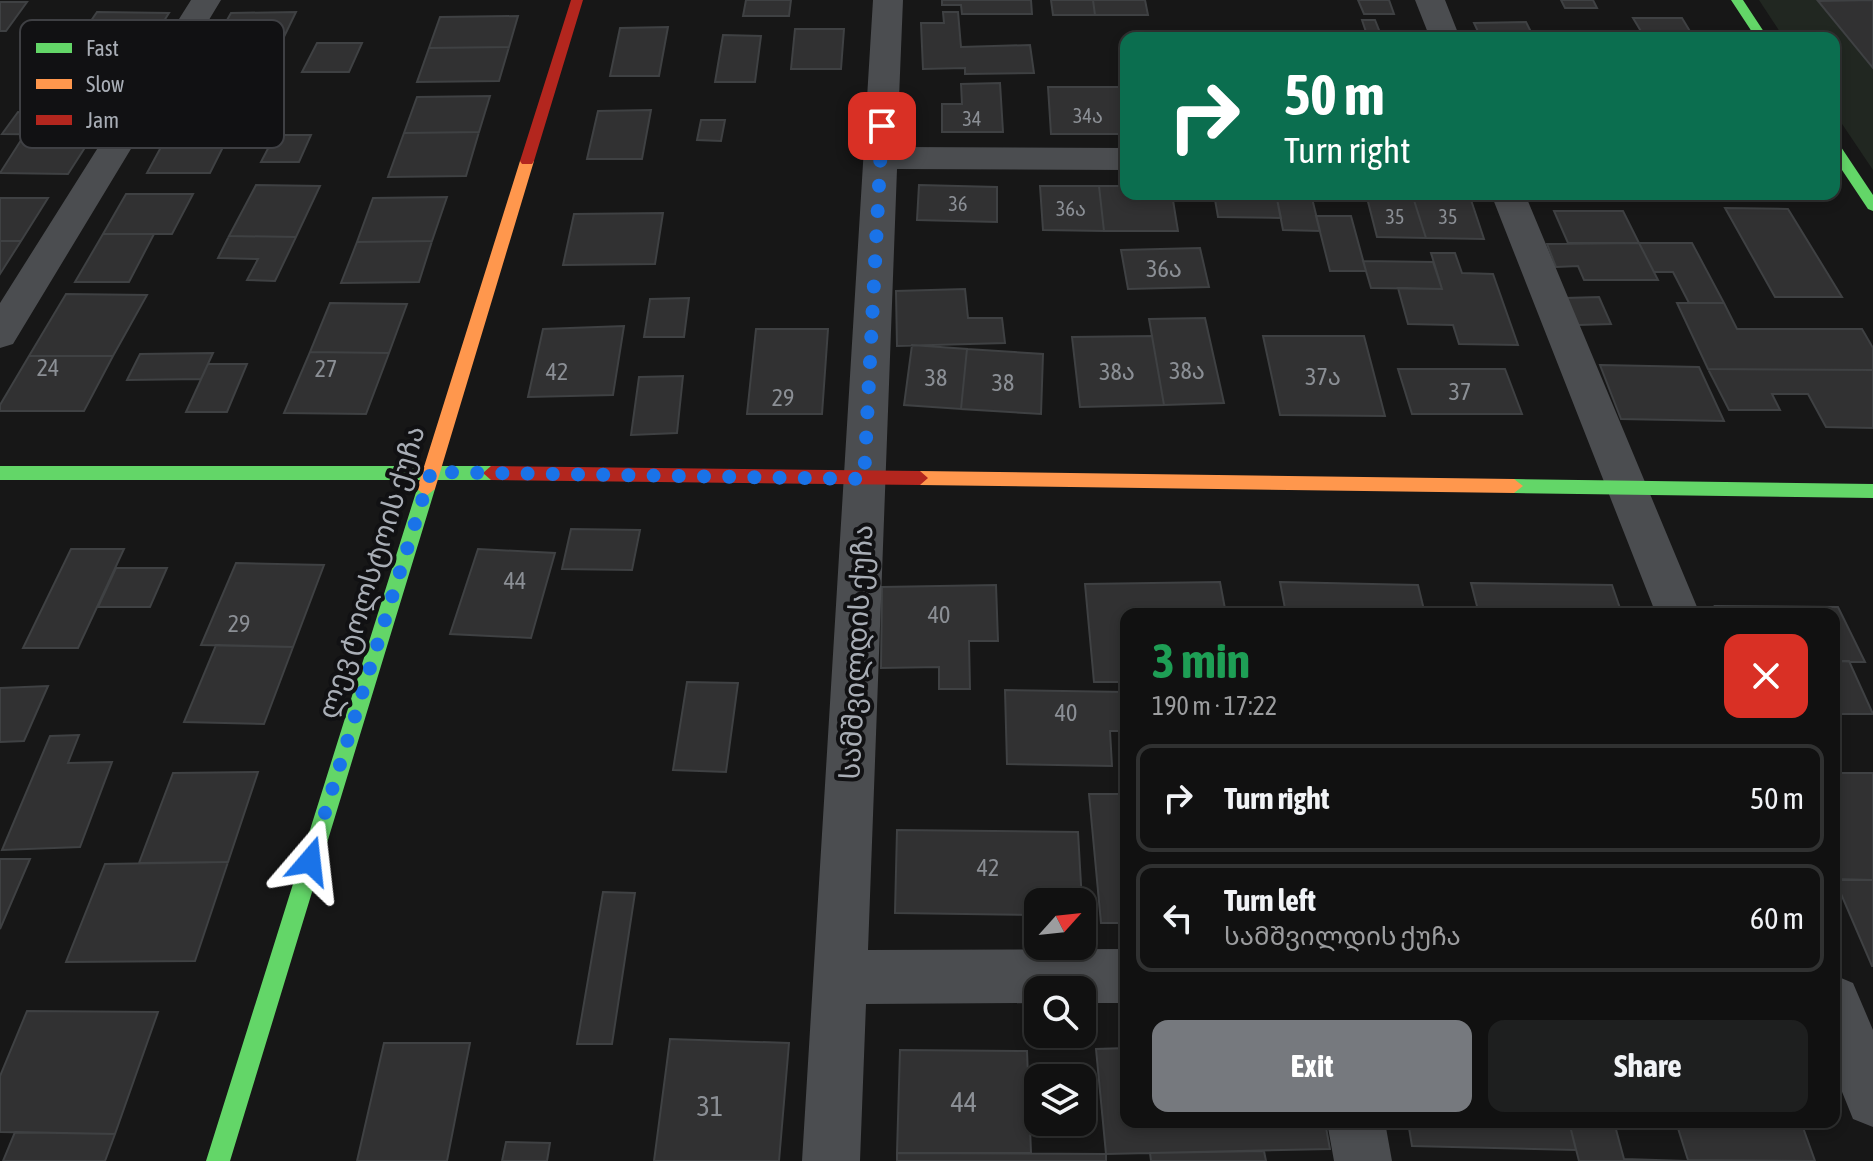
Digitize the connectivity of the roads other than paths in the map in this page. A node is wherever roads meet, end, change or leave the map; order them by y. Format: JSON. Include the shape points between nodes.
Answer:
{"nodes":[{"id":1,"x":206,"y":0,"type":"edge"},
{"id":2,"x":577,"y":0,"type":"edge"},
{"id":3,"x":888,"y":0,"type":"edge"},
{"id":4,"x":1430,"y":0,"type":"edge"},
{"id":5,"x":1737,"y":0,"type":"edge"},
{"id":6,"x":194,"y":20,"type":"edge"},
{"id":7,"x":1443,"y":32,"type":"edge"},
{"id":8,"x":1758,"y":32,"type":"edge"},
{"id":9,"x":115,"y":148,"type":"edge"},
{"id":10,"x":1840,"y":156,"type":"edge"},
{"id":11,"x":880,"y":158,"type":"junction"},
{"id":12,"x":1120,"y":159,"type":"edge"},
{"id":13,"x":1510,"y":200,"type":"edge"},
{"id":14,"x":1873,"y":206,"type":"edge"},
{"id":15,"x":0,"y":334,"type":"edge"},
{"id":16,"x":431,"y":472,"type":"junction"},
{"id":17,"x":0,"y":473,"type":"edge"},
{"id":18,"x":864,"y":479,"type":"junction"},
{"id":19,"x":1626,"y":487,"type":"junction"},
{"id":20,"x":1873,"y":491,"type":"edge"},
{"id":21,"x":1676,"y":608,"type":"edge"},
{"id":22,"x":1120,"y":976,"type":"edge"},
{"id":23,"x":840,"y":977,"type":"junction"},
{"id":24,"x":1840,"y":1017,"type":"edge"},
{"id":25,"x":1873,"y":1099,"type":"edge"},
{"id":26,"x":1357,"y":1128,"type":"edge"},
{"id":27,"x":218,"y":1161,"type":"edge"},
{"id":28,"x":831,"y":1161,"type":"edge"},
{"id":29,"x":1363,"y":1161,"type":"edge"}],
"edges":[{"from":1,"to":6,"type":"street"},
{"from":2,"to":16,"type":"street","name":"ლევ ტოლსტოის ქუჩა"},
{"from":3,"to":11,"type":"street","name":"სამშვილდის ქუჩა"},
{"from":4,"to":7,"type":"street"},
{"from":5,"to":8,"type":"street"},
{"from":9,"to":15,"type":"street"},
{"from":10,"to":14,"type":"street"},
{"from":11,"to":12,"type":"street"},
{"from":11,"to":18,"type":"street","name":"სამშვილდის ქუჩა"},
{"from":13,"to":19,"type":"street"},
{"from":16,"to":17,"type":"street"},
{"from":16,"to":18,"type":"street"},
{"from":16,"to":27,"type":"street","name":"ლევ ტოლსტოის ქუჩა"},
{"from":18,"to":19,"type":"street"},
{"from":18,"to":23,"type":"street","name":"სამშვილდის ქუჩა"},
{"from":19,"to":20,"type":"street"},
{"from":19,"to":21,"type":"street"},
{"from":22,"to":23,"type":"street"},
{"from":23,"to":28,"type":"street","name":"სამშვილდის ქუჩა"},
{"from":24,"to":25,"type":"street"},
{"from":26,"to":29,"type":"street"}]}
